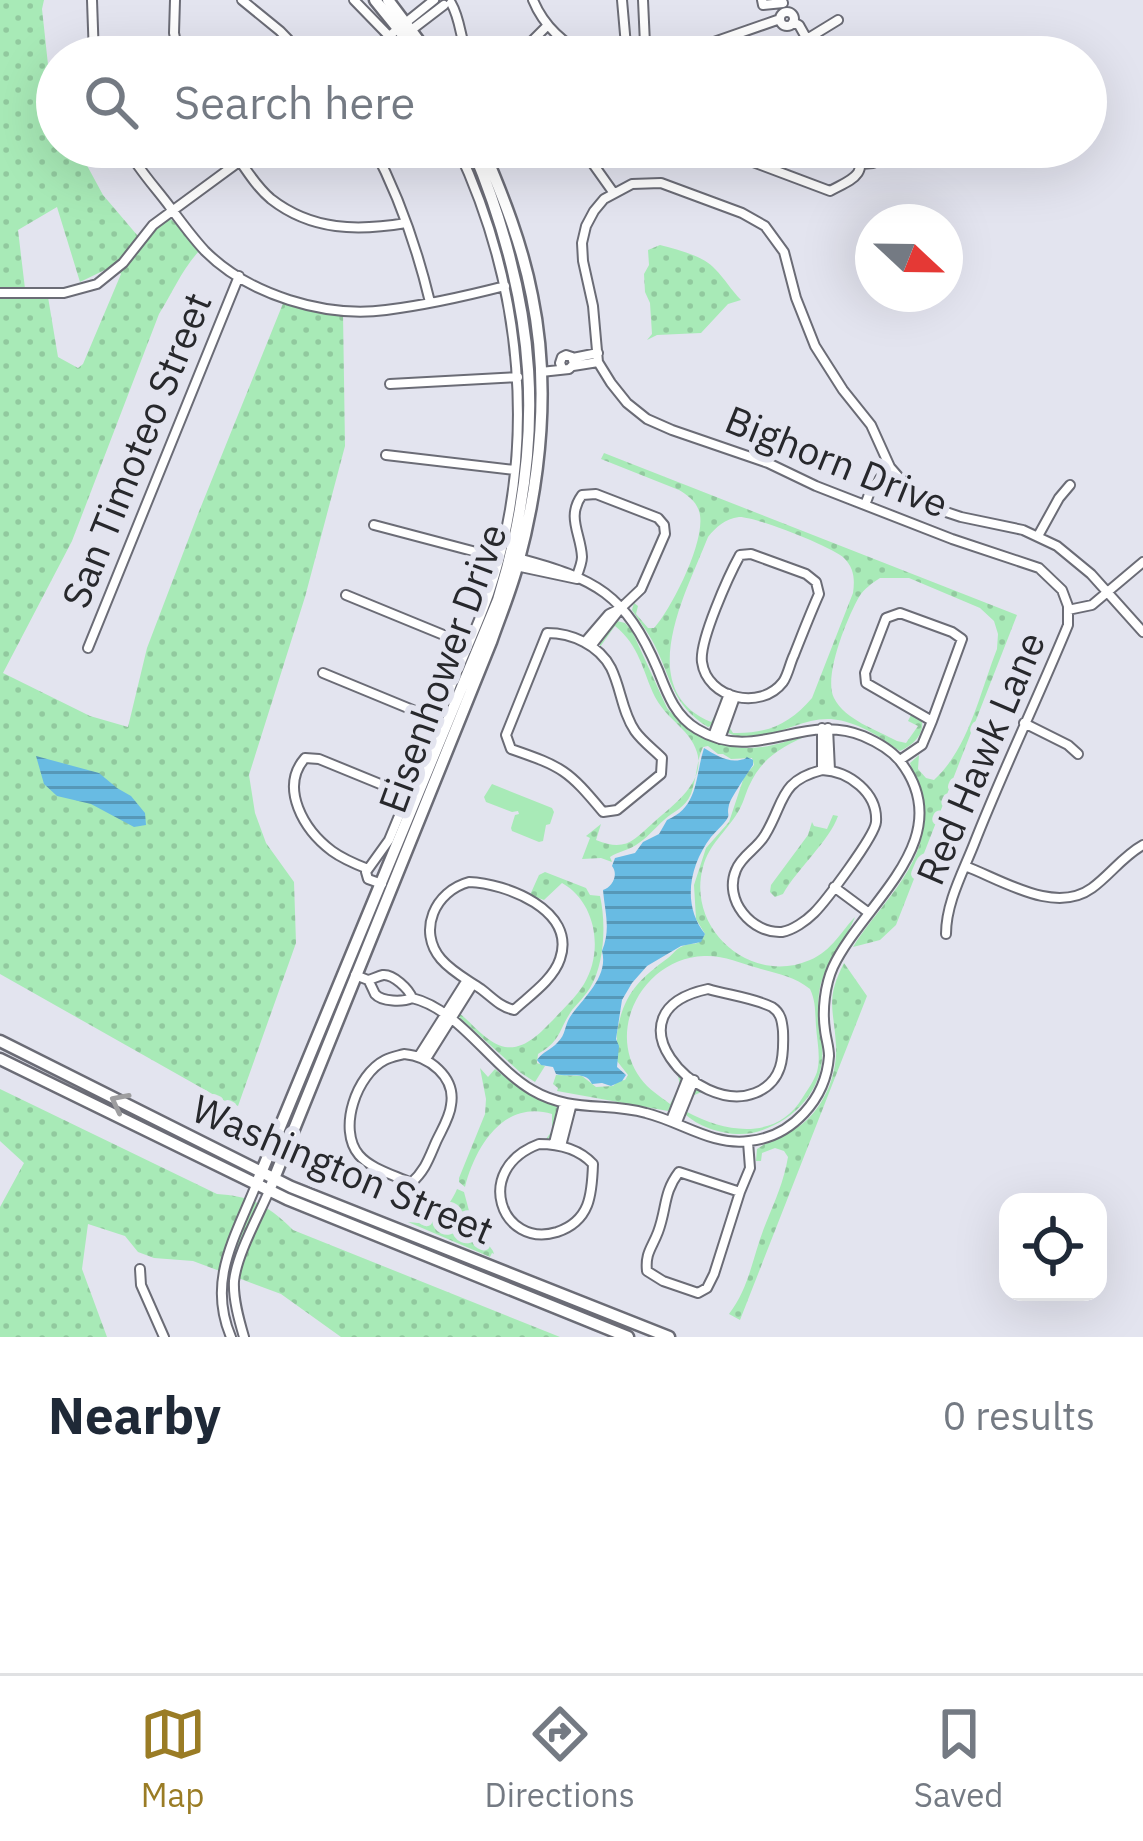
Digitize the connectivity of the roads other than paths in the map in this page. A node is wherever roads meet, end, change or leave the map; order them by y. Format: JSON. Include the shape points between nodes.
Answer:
{"nodes":[{"id":1,"x":92,"y":0,"type":"edge"},
{"id":2,"x":175,"y":0,"type":"edge"},
{"id":3,"x":242,"y":0,"type":"edge"},
{"id":4,"x":355,"y":0,"type":"edge"},
{"id":5,"x":375,"y":0,"type":"edge"},
{"id":6,"x":388,"y":0,"type":"edge"},
{"id":7,"x":533,"y":0,"type":"edge"},
{"id":8,"x":622,"y":0,"type":"edge"},
{"id":9,"x":643,"y":0,"type":"edge"},
{"id":10,"x":762,"y":0,"type":"edge"},
{"id":11,"x":444,"y":2,"type":"edge"},
{"id":12,"x":782,"y":9,"type":"edge"},
{"id":13,"x":838,"y":20,"type":"dead end"},
{"id":14,"x":548,"y":26,"type":"junction"},
{"id":15,"x":401,"y":33,"type":"junction"},
{"id":16,"x":93,"y":36,"type":"edge"},
{"id":17,"x":175,"y":36,"type":"edge"},
{"id":18,"x":285,"y":36,"type":"edge"},
{"id":19,"x":396,"y":36,"type":"edge"},
{"id":20,"x":398,"y":36,"type":"edge"},
{"id":21,"x":401,"y":36,"type":"edge"},
{"id":22,"x":404,"y":36,"type":"edge"},
{"id":23,"x":405,"y":36,"type":"edge"},
{"id":24,"x":462,"y":36,"type":"edge"},
{"id":25,"x":538,"y":36,"type":"edge"},
{"id":26,"x":559,"y":36,"type":"edge"},
{"id":27,"x":625,"y":36,"type":"edge"},
{"id":28,"x":645,"y":36,"type":"edge"},
{"id":29,"x":727,"y":36,"type":"edge"},
{"id":30,"x":805,"y":36,"type":"edge"},
{"id":31,"x":816,"y":36,"type":"edge"},
{"id":32,"x":141,"y":168,"type":"edge"},
{"id":33,"x":232,"y":168,"type":"edge"},
{"id":34,"x":246,"y":168,"type":"edge"},
{"id":35,"x":384,"y":168,"type":"edge"},
{"id":36,"x":466,"y":168,"type":"edge"},
{"id":37,"x":480,"y":168,"type":"edge"},
{"id":38,"x":491,"y":168,"type":"edge"},
{"id":39,"x":596,"y":168,"type":"edge"},
{"id":40,"x":765,"y":168,"type":"edge"},
{"id":41,"x":859,"y":168,"type":"edge"},
{"id":42,"x":613,"y":192,"type":"junction"},
{"id":43,"x":172,"y":210,"type":"junction"},
{"id":44,"x":406,"y":223,"type":"junction"},
{"id":45,"x":239,"y":276,"type":"junction"},
{"id":46,"x":506,"y":286,"type":"junction"},
{"id":47,"x":0,"y":292,"type":"edge"},
{"id":48,"x":430,"y":302,"type":"junction"},
{"id":49,"x":523,"y":315,"type":"junction"},
{"id":50,"x":598,"y":358,"type":"junction"},
{"id":51,"x":539,"y":366,"type":"junction"},
{"id":52,"x":518,"y":377,"type":"junction"},
{"id":53,"x":390,"y":384,"type":"dead end"},
{"id":54,"x":386,"y":455,"type":"dead end"},
{"id":55,"x":890,"y":466,"type":"junction"},
{"id":56,"x":514,"y":470,"type":"junction"},
{"id":57,"x":1070,"y":485,"type":"dead end"},
{"id":58,"x":865,"y":505,"type":"junction"},
{"id":59,"x":374,"y":525,"type":"dead end"},
{"id":60,"x":1038,"y":536,"type":"junction"},
{"id":61,"x":511,"y":561,"type":"junction"},
{"id":62,"x":1143,"y":562,"type":"edge"},
{"id":63,"x":575,"y":577,"type":"junction"},
{"id":64,"x":1108,"y":592,"type":"junction"},
{"id":65,"x":346,"y":595,"type":"dead end"},
{"id":66,"x":621,"y":608,"type":"junction"},
{"id":67,"x":1068,"y":608,"type":"junction"},
{"id":68,"x":1143,"y":632,"type":"edge"},
{"id":69,"x":588,"y":644,"type":"junction"},
{"id":70,"x":468,"y":645,"type":"junction"},
{"id":71,"x":88,"y":648,"type":"dead end"},
{"id":72,"x":323,"y":673,"type":"dead end"},
{"id":73,"x":732,"y":696,"type":"junction"},
{"id":74,"x":437,"y":720,"type":"junction"},
{"id":75,"x":932,"y":721,"type":"junction"},
{"id":76,"x":1024,"y":723,"type":"junction"},
{"id":77,"x":825,"y":728,"type":"junction"},
{"id":78,"x":717,"y":738,"type":"junction"},
{"id":79,"x":1078,"y":754,"type":"dead end"},
{"id":80,"x":900,"y":760,"type":"junction"},
{"id":81,"x":826,"y":770,"type":"junction"},
{"id":82,"x":407,"y":795,"type":"junction"},
{"id":83,"x":1143,"y":845,"type":"edge"},
{"id":84,"x":965,"y":866,"type":"junction"},
{"id":85,"x":368,"y":869,"type":"junction"},
{"id":86,"x":382,"y":884,"type":"junction"},
{"id":87,"x":834,"y":887,"type":"junction"},
{"id":88,"x":868,"y":913,"type":"junction"},
{"id":89,"x":946,"y":934,"type":"dead end"},
{"id":90,"x":356,"y":976,"type":"junction"},
{"id":91,"x":470,"y":982,"type":"junction"},
{"id":92,"x":399,"y":984,"type":"junction"},
{"id":93,"x":393,"y":999,"type":"junction"},
{"id":94,"x":413,"y":999,"type":"junction"},
{"id":95,"x":447,"y":1017,"type":"junction"},
{"id":96,"x":0,"y":1041,"type":"edge"},
{"id":97,"x":422,"y":1057,"type":"junction"},
{"id":98,"x":0,"y":1059,"type":"edge"},
{"id":99,"x":691,"y":1079,"type":"junction"},
{"id":100,"x":568,"y":1105,"type":"junction"},
{"id":101,"x":674,"y":1121,"type":"junction"},
{"id":102,"x":748,"y":1142,"type":"junction"},
{"id":103,"x":558,"y":1145,"type":"junction"},
{"id":104,"x":259,"y":1179,"type":"junction"},
{"id":105,"x":272,"y":1185,"type":"junction"},
{"id":106,"x":740,"y":1192,"type":"junction"},
{"id":107,"x":140,"y":1269,"type":"dead end"},
{"id":108,"x":164,"y":1337,"type":"edge"},
{"id":109,"x":232,"y":1337,"type":"edge"},
{"id":110,"x":244,"y":1337,"type":"edge"},
{"id":111,"x":628,"y":1337,"type":"edge"},
{"id":112,"x":669,"y":1337,"type":"edge"}],
"edges":[{"from":1,"to":16,"type":"street"},
{"from":2,"to":17,"type":"street"},
{"from":3,"to":18,"type":"street"},
{"from":4,"to":15,"type":"street"},
{"from":5,"to":15,"type":"main road"},
{"from":6,"to":15,"type":"main road"},
{"from":7,"to":14,"type":"street"},
{"from":8,"to":27,"type":"street"},
{"from":9,"to":28,"type":"street"},
{"from":10,"to":12,"type":"street"},
{"from":11,"to":15,"type":"street"},
{"from":11,"to":24,"type":"street","via":[[458,15]]},
{"from":12,"to":29,"type":"street"},
{"from":12,"to":30,"type":"street","via":[[785,26],[799,25]]},
{"from":13,"to":31,"type":"street"},
{"from":14,"to":25,"type":"street"},
{"from":14,"to":26,"type":"street"},
{"from":15,"to":19,"type":"street"},
{"from":15,"to":20,"type":"street"},
{"from":15,"to":21,"type":"street"},
{"from":15,"to":22,"type":"main road"},
{"from":15,"to":23,"type":"main road"},
{"from":32,"to":43,"type":"street"},
{"from":33,"to":43,"type":"street"},
{"from":34,"to":44,"type":"street","via":[[272,200],[331,226]]},
{"from":35,"to":44,"type":"street"},
{"from":36,"to":46,"type":"street","name":"Eisenhower Drive"},
{"from":37,"to":49,"type":"main road","name":"Eisenhower Drive"},
{"from":38,"to":51,"type":"main road","name":"Eisenhower Drive","via":[[522,254]]},
{"from":39,"to":42,"type":"street"},
{"from":40,"to":41,"type":"street","via":[[830,191]]},
{"from":42,"to":50,"type":"street","via":[[594,211],[582,243]]},
{"from":42,"to":55,"type":"street","via":[[662,183],[765,226],[784,252],[815,346]]},
{"from":43,"to":45,"type":"street","via":[[208,254]]},
{"from":43,"to":47,"type":"street","via":[[97,284],[64,293]]},
{"from":44,"to":48,"type":"street"},
{"from":45,"to":48,"type":"street","via":[[277,295],[347,311]]},
{"from":45,"to":71,"type":"street","name":"San Timoteo Street"},
{"from":46,"to":48,"type":"street"},
{"from":46,"to":52,"type":"street","name":"Eisenhower Drive"},
{"from":49,"to":51,"type":"main road"},
{"from":49,"to":61,"type":"main road","name":"Eisenhower Drive","via":[[529,434]]},
{"from":50,"to":51,"type":"street"},
{"from":50,"to":58,"type":"street","name":"Bighorn Drive","via":[[610,383],[647,419]]},
{"from":51,"to":61,"type":"main road","name":"Eisenhower Drive","via":[[535,482]]},
{"from":52,"to":53,"type":"street"},
{"from":52,"to":56,"type":"street","name":"Eisenhower Drive"},
{"from":54,"to":56,"type":"street"},
{"from":55,"to":58,"type":"street"},
{"from":55,"to":60,"type":"street","via":[[940,510]]},
{"from":56,"to":61,"type":"street","name":"Eisenhower Drive"},
{"from":57,"to":60,"type":"street"},
{"from":58,"to":67,"type":"street","name":"Bighorn Drive","via":[[1039,568]]},
{"from":59,"to":61,"type":"street"},
{"from":60,"to":64,"type":"street"},
{"from":61,"to":63,"type":"street"},
{"from":61,"to":70,"type":"street","name":"Eisenhower Drive"},
{"from":61,"to":86,"type":"main road","name":"Eisenhower Drive"},
{"from":61,"to":90,"type":"main road","name":"Eisenhower Drive","via":[[491,642]]},
{"from":62,"to":64,"type":"street"},
{"from":63,"to":66,"type":"street"},
{"from":63,"to":66,"type":"street","via":[[574,506],[582,496],[658,518],[664,534],[641,590]]},
{"from":64,"to":67,"type":"street","via":[[1092,605]]},
{"from":64,"to":68,"type":"street"},
{"from":65,"to":70,"type":"street"},
{"from":66,"to":69,"type":"street"},
{"from":66,"to":78,"type":"street","via":[[638,627],[673,706]]},
{"from":67,"to":76,"type":"street","name":"Red Hawk Lane","via":[[1068,625]]},
{"from":69,"to":69,"type":"street","via":[[547,633],[506,735],[511,749],[556,764],[604,812],[617,811],[661,774],[662,758],[635,731],[610,666]]},
{"from":70,"to":74,"type":"street","name":"Eisenhower Drive"},
{"from":72,"to":74,"type":"street"},
{"from":73,"to":73,"type":"street","via":[[760,697],[782,683],[818,594],[806,574],[751,554],[740,555],[703,645],[707,677]]},
{"from":73,"to":78,"type":"street"},
{"from":74,"to":82,"type":"street","name":"Eisenhower Drive"},
{"from":75,"to":75,"type":"street","via":[[962,639],[900,613],[886,619],[866,683]]},
{"from":75,"to":80,"type":"street","via":[[922,745]]},
{"from":76,"to":79,"type":"street"},
{"from":76,"to":84,"type":"street","name":"Red Hawk Lane"},
{"from":77,"to":78,"type":"street","via":[[772,740]]},
{"from":77,"to":80,"type":"street","via":[[878,742]]},
{"from":77,"to":81,"type":"street"},
{"from":80,"to":88,"type":"street","via":[[919,808],[914,850]]},
{"from":81,"to":87,"type":"street","via":[[843,772],[872,800],[876,824]]},
{"from":81,"to":87,"type":"street","via":[[801,776],[784,793],[732,889],[742,914],[766,932],[789,932]]},
{"from":82,"to":85,"type":"street","name":"Eisenhower Drive"},
{"from":82,"to":85,"type":"street","via":[[319,759],[305,758],[294,770],[292,787],[314,835]]},
{"from":83,"to":84,"type":"street","via":[[1070,898]]},
{"from":84,"to":89,"type":"street","name":"Red Hawk Lane"},
{"from":85,"to":86,"type":"street","via":[[368,879]]},
{"from":86,"to":90,"type":"main road","name":"Eisenhower Drive"},
{"from":87,"to":88,"type":"street"},
{"from":88,"to":102,"type":"street","via":[[831,970],[824,1084],[791,1125]]},
{"from":90,"to":92,"type":"street","via":[[387,975]]},
{"from":90,"to":93,"type":"street","via":[[378,997]]},
{"from":90,"to":104,"type":"main road","name":"Eisenhower Drive"},
{"from":90,"to":105,"type":"main road","name":"Eisenhower Drive"},
{"from":91,"to":91,"type":"street","via":[[514,1010],[560,958],[554,918],[485,883],[446,892],[433,911],[432,942]]},
{"from":91,"to":95,"type":"street"},
{"from":92,"to":93,"type":"street"},
{"from":92,"to":94,"type":"street"},
{"from":93,"to":94,"type":"street"},
{"from":94,"to":95,"type":"street"},
{"from":95,"to":97,"type":"street"},
{"from":95,"to":100,"type":"street","via":[[533,1091]]},
{"from":104,"to":96,"type":"main road","name":"Washington Street","one_way":true},
{"from":97,"to":97,"type":"street","via":[[384,1060],[366,1076],[350,1114],[358,1154],[411,1183],[424,1172],[452,1106],[451,1088]]},
{"from":98,"to":104,"type":"main road","name":"Washington Street"},
{"from":99,"to":99,"type":"street","via":[[724,1095],[769,1087],[784,1062],[775,1008],[708,989],[672,1004],[661,1045]]},
{"from":99,"to":101,"type":"street"},
{"from":100,"to":101,"type":"street"},
{"from":100,"to":103,"type":"street"},
{"from":101,"to":102,"type":"street","via":[[720,1142]]},
{"from":102,"to":106,"type":"street","via":[[750,1168]]},
{"from":103,"to":103,"type":"street","via":[[524,1150],[502,1174],[505,1214],[523,1230],[544,1235],[584,1215],[593,1165]]},
{"from":104,"to":105,"type":"main road","name":"Washington Street"},
{"from":104,"to":109,"type":"street","via":[[220,1287]]},
{"from":105,"to":110,"type":"street","via":[[234,1283]]},
{"from":105,"to":111,"type":"main road","name":"Washington Street"},
{"from":105,"to":112,"type":"main road","name":"Washington Street"},
{"from":106,"to":106,"type":"street","via":[[707,1288],[698,1293],[647,1271],[645,1256],[679,1172]]},
{"from":107,"to":108,"type":"street"}]}
